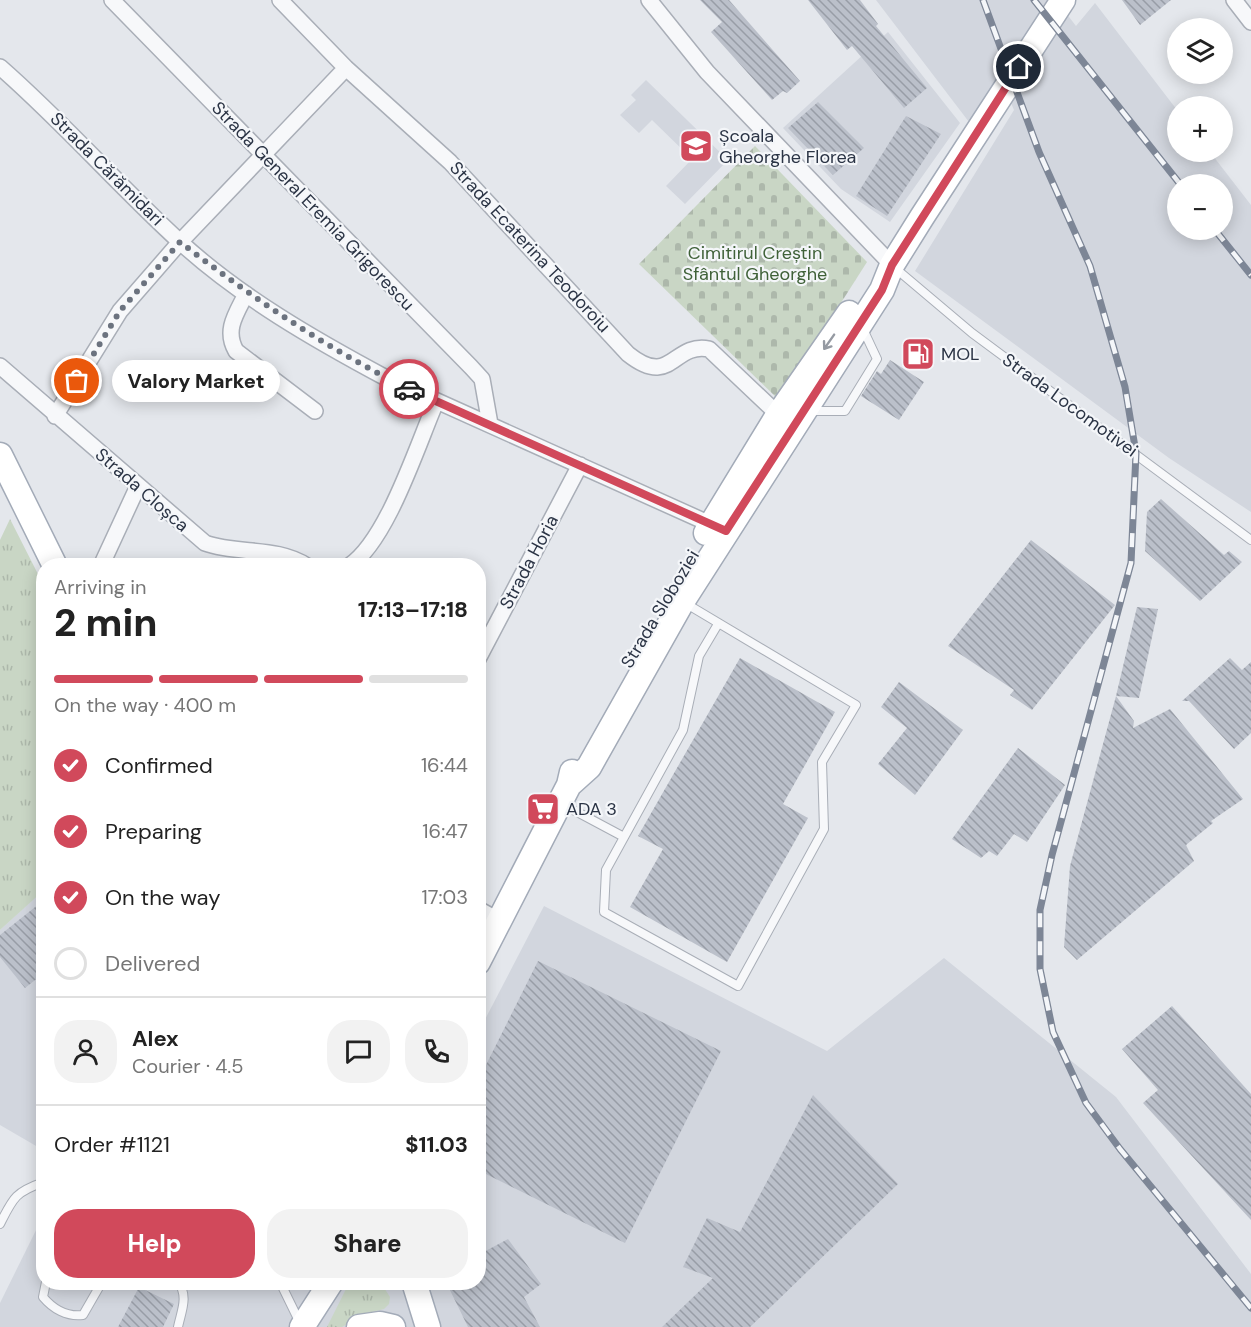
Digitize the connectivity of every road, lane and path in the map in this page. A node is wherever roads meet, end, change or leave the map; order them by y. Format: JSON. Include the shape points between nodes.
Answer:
{"nodes":[{"id":1,"x":112,"y":0,"type":"edge"},
{"id":2,"x":280,"y":0,"type":"edge"},
{"id":3,"x":649,"y":0,"type":"edge"},
{"id":4,"x":1063,"y":0,"type":"edge"},
{"id":5,"x":1234,"y":0,"type":"edge"},
{"id":6,"x":1251,"y":22,"type":"edge"},
{"id":7,"x":0,"y":67,"type":"edge"},
{"id":8,"x":346,"y":68,"type":"junction"},
{"id":9,"x":263,"y":156,"type":"junction"},
{"id":10,"x":180,"y":242,"type":"junction"},
{"id":11,"x":892,"y":265,"type":"junction"},
{"id":12,"x":246,"y":294,"type":"junction"},
{"id":13,"x":861,"y":323,"type":"junction"},
{"id":14,"x":0,"y":366,"type":"edge"},
{"id":15,"x":436,"y":402,"type":"junction"},
{"id":16,"x":315,"y":411,"type":"dead end"},
{"id":17,"x":55,"y":416,"type":"junction"},
{"id":18,"x":793,"y":417,"type":"junction"},
{"id":19,"x":490,"y":424,"type":"junction"},
{"id":20,"x":0,"y":455,"type":"edge"},
{"id":21,"x":580,"y":465,"type":"junction"},
{"id":22,"x":138,"y":486,"type":"junction"},
{"id":23,"x":8,"y":490,"type":"edge"},
{"id":24,"x":718,"y":528,"type":"junction"},
{"id":25,"x":1251,"y":540,"type":"edge"},
{"id":26,"x":50,"y":558,"type":"edge"},
{"id":27,"x":105,"y":558,"type":"edge"},
{"id":28,"x":293,"y":558,"type":"edge"},
{"id":29,"x":358,"y":558,"type":"edge"},
{"id":30,"x":682,"y":602,"type":"junction"},
{"id":31,"x":718,"y":624,"type":"junction"},
{"id":32,"x":486,"y":644,"type":"edge"},
{"id":33,"x":564,"y":794,"type":"junction"},
{"id":34,"x":624,"y":837,"type":"junction"},
{"id":35,"x":488,"y":915,"type":"edge"},
{"id":36,"x":36,"y":1185,"type":"edge"},
{"id":37,"x":0,"y":1224,"type":"edge"},
{"id":38,"x":44,"y":1290,"type":"edge"},
{"id":39,"x":97,"y":1290,"type":"edge"},
{"id":40,"x":183,"y":1290,"type":"edge"},
{"id":41,"x":284,"y":1290,"type":"edge"},
{"id":42,"x":309,"y":1290,"type":"edge"},
{"id":43,"x":317,"y":1290,"type":"edge"},
{"id":44,"x":326,"y":1290,"type":"edge"},
{"id":45,"x":403,"y":1290,"type":"edge"},
{"id":46,"x":416,"y":1290,"type":"edge"},
{"id":47,"x":425,"y":1321,"type":"edge"},
{"id":48,"x":178,"y":1327,"type":"edge"},
{"id":49,"x":302,"y":1327,"type":"edge"},
{"id":50,"x":359,"y":1327,"type":"edge"},
{"id":51,"x":393,"y":1327,"type":"edge"}],
"edges":[{"from":1,"to":9,"type":"street","name":"Strada General Eremia Grigorescu"},
{"from":2,"to":8,"type":"street","name":"Strada Ecaterina Teodoroiu"},
{"from":3,"to":11,"type":"street","via":[[707,72]]},
{"from":4,"to":11,"type":"main road","name":"Strada Sloboziei"},
{"from":5,"to":6,"type":"street"},
{"from":7,"to":10,"type":"street","name":"Strada Cărămidari"},
{"from":8,"to":9,"type":"street"},
{"from":8,"to":18,"type":"street","name":"Strada Ecaterina Teodoroiu","via":[[450,162],[633,357],[647,367],[659,368],[699,347],[709,349]]},
{"from":9,"to":10,"type":"street"},
{"from":9,"to":19,"type":"street","name":"Strada General Eremia Grigorescu","via":[[482,379]]},
{"from":10,"to":12,"type":"street","name":"Strada Cărămidari"},
{"from":10,"to":17,"type":"street","via":[[120,311]]},
{"from":11,"to":13,"type":"main road","name":"Strada Sloboziei"},
{"from":11,"to":18,"type":"main road","name":"Strada Sloboziei","one_way":true,"via":[[870,282]]},
{"from":11,"to":25,"type":"lane","name":"Strada Locomotivei","via":[[964,327]]},
{"from":12,"to":15,"type":"street","name":"Strada Cărămidari","via":[[343,355]]},
{"from":12,"to":16,"type":"street","via":[[229,339],[236,351]]},
{"from":13,"to":18,"type":"main road","name":"Strada Sloboziei"},
{"from":13,"to":18,"type":"lane","via":[[877,359],[845,411]]},
{"from":14,"to":17,"type":"street","name":"Strada Cloșca"},
{"from":15,"to":19,"type":"street","name":"Strada Cărămidari"},
{"from":15,"to":29,"type":"street","via":[[380,530]]},
{"from":17,"to":22,"type":"street","name":"Strada Cloșca"},
{"from":18,"to":24,"type":"main road","name":"Strada Sloboziei"},
{"from":19,"to":21,"type":"street","name":"Strada Cărămidari"},
{"from":20,"to":23,"type":"main road"},
{"from":21,"to":24,"type":"street","name":"Strada Cărămidari"},
{"from":21,"to":32,"type":"street","name":"Strada Horia"},
{"from":22,"to":27,"type":"street"},
{"from":22,"to":28,"type":"street","name":"Strada Cloșca","via":[[206,543]]},
{"from":23,"to":26,"type":"main road"},
{"from":24,"to":30,"type":"main road","name":"Strada Sloboziei"},
{"from":24,"to":33,"type":"main road","name":"Strada Sloboziei","via":[[639,642],[575,759]]},
{"from":30,"to":31,"type":"lane"},
{"from":30,"to":33,"type":"main road","name":"Strada Sloboziei","via":[[588,767]]},
{"from":31,"to":34,"type":"lane","via":[[699,656],[683,730]]},
{"from":31,"to":34,"type":"lane","via":[[856,705],[822,762],[824,828],[738,986],[604,912],[606,870]]},
{"from":33,"to":34,"type":"lane"},
{"from":33,"to":35,"type":"main road","name":"Strada Sloboziei"},
{"from":36,"to":37,"type":"lane","via":[[14,1196]]},
{"from":38,"to":39,"type":"lane","via":[[43,1297],[48,1304],[74,1316],[83,1315]]},
{"from":40,"to":48,"type":"lane"},
{"from":41,"to":49,"type":"lane"},
{"from":42,"to":49,"type":"main road"},
{"from":43,"to":49,"type":"main road"},
{"from":44,"to":49,"type":"main road"},
{"from":45,"to":47,"type":"main road"},
{"from":46,"to":47,"type":"main road"},
{"from":50,"to":51,"type":"main road"}]}
